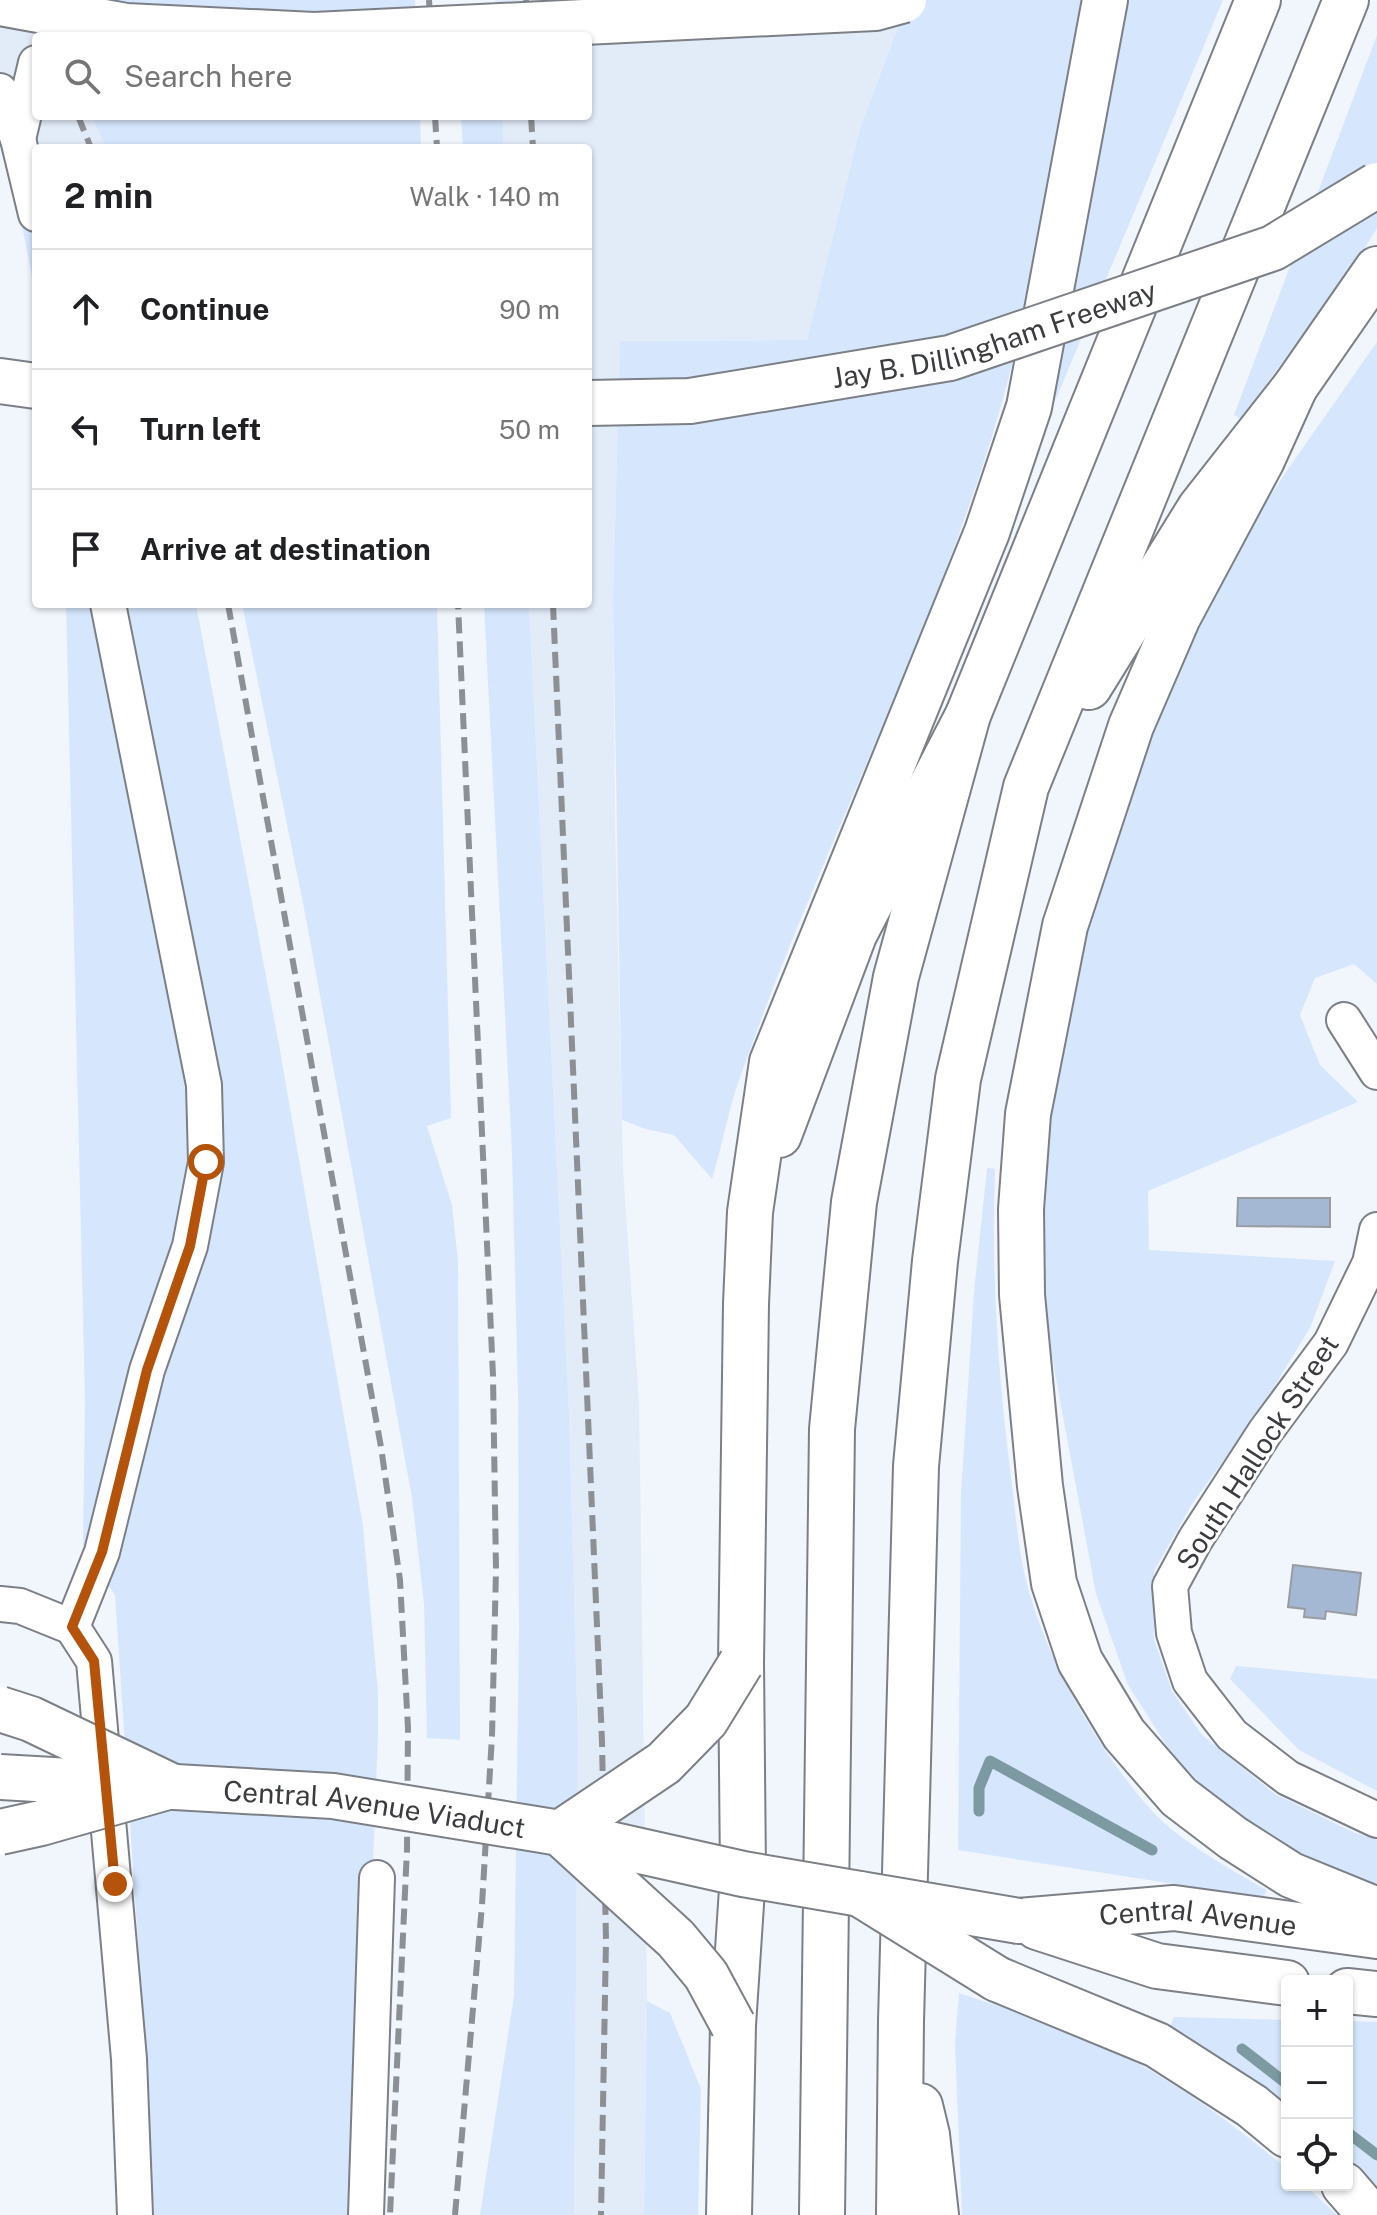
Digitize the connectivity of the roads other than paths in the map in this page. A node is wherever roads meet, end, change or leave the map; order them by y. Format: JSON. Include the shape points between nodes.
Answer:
{"nodes":[{"id":1,"x":52,"y":0,"type":"edge"},
{"id":2,"x":904,"y":0,"type":"edge"},
{"id":3,"x":1105,"y":0,"type":"edge"},
{"id":4,"x":1258,"y":0,"type":"edge"},
{"id":5,"x":1346,"y":0,"type":"edge"},
{"id":6,"x":0,"y":3,"type":"edge"},
{"id":7,"x":43,"y":32,"type":"edge"},
{"id":8,"x":251,"y":32,"type":"edge"},
{"id":9,"x":376,"y":32,"type":"edge"},
{"id":10,"x":32,"y":80,"type":"edge"},
{"id":11,"x":0,"y":91,"type":"edge"},
{"id":12,"x":18,"y":139,"type":"junction"},
{"id":13,"x":1377,"y":185,"type":"edge"},
{"id":14,"x":32,"y":197,"type":"edge"},
{"id":15,"x":1377,"y":269,"type":"edge"},
{"id":16,"x":0,"y":381,"type":"edge"},
{"id":17,"x":32,"y":385,"type":"edge"},
{"id":18,"x":1295,"y":387,"type":"junction"},
{"id":19,"x":592,"y":403,"type":"edge"},
{"id":20,"x":109,"y":608,"type":"edge"},
{"id":21,"x":968,"y":715,"type":"junction"},
{"id":22,"x":1026,"y":787,"type":"junction"},
{"id":23,"x":1344,"y":1020,"type":"dead end"},
{"id":24,"x":1377,"y":1072,"type":"edge"},
{"id":25,"x":750,"y":1212,"type":"junction"},
{"id":26,"x":1377,"y":1230,"type":"edge"},
{"id":27,"x":0,"y":1604,"type":"edge"},
{"id":28,"x":72,"y":1627,"type":"junction"},
{"id":29,"x":741,"y":1663,"type":"junction"},
{"id":30,"x":0,"y":1709,"type":"edge"},
{"id":31,"x":0,"y":1777,"type":"edge"},
{"id":32,"x":171,"y":1786,"type":"junction"},
{"id":33,"x":1377,"y":1820,"type":"edge"},
{"id":34,"x":0,"y":1832,"type":"edge"},
{"id":35,"x":560,"y":1833,"type":"junction"},
{"id":36,"x":743,"y":1874,"type":"junction"},
{"id":37,"x":377,"y":1878,"type":"dead end"},
{"id":38,"x":860,"y":1894,"type":"junction"},
{"id":39,"x":1377,"y":1910,"type":"edge"},
{"id":40,"x":1019,"y":1921,"type":"junction"},
{"id":41,"x":1377,"y":1936,"type":"edge"},
{"id":42,"x":1281,"y":1982,"type":"edge"},
{"id":43,"x":1353,"y":1992,"type":"edge"},
{"id":44,"x":1377,"y":1994,"type":"edge"},
{"id":45,"x":901,"y":2021,"type":"junction"},
{"id":46,"x":733,"y":2025,"type":"junction"},
{"id":47,"x":1281,"y":2130,"type":"edge"},
{"id":48,"x":1349,"y":2191,"type":"edge"},
{"id":49,"x":135,"y":2215,"type":"edge"},
{"id":50,"x":366,"y":2215,"type":"edge"},
{"id":51,"x":729,"y":2215,"type":"edge"},
{"id":52,"x":822,"y":2215,"type":"edge"},
{"id":53,"x":899,"y":2215,"type":"edge"},
{"id":54,"x":936,"y":2215,"type":"edge"},
{"id":55,"x":1370,"y":2215,"type":"edge"}],
"edges":[{"from":1,"to":7,"type":"street"},
{"from":2,"to":9,"type":"main road","bridge":true,"via":[[875,8]]},
{"from":3,"to":25,"type":"main road","via":[[1029,407],[987,532],[772,1062]]},
{"from":4,"to":21,"type":"main road"},
{"from":5,"to":22,"type":"main road"},
{"from":6,"to":8,"type":"main road","bridge":true,"via":[[126,26]]},
{"from":10,"to":12,"type":"street"},
{"from":11,"to":12,"type":"street"},
{"from":12,"to":14,"type":"street"},
{"from":13,"to":19,"type":"main road","name":"Jay B. Dillingham Freeway","bridge":true,"via":[[1273,248],[950,358],[690,401]]},
{"from":15,"to":18,"type":"main road"},
{"from":16,"to":17,"type":"main road"},
{"from":18,"to":22,"type":"main road","via":[[1200,508]]},
{"from":18,"to":39,"type":"main road","via":[[1178,617],[1131,726],[1065,926],[1028,1114],[1022,1295],[1054,1583],[1080,1661],[1124,1734],[1179,1797],[1291,1875]]},
{"from":20,"to":28,"type":"street","via":[[204,1085],[206,1162],[190,1246],[147,1370],[102,1552]]},
{"from":21,"to":25,"type":"main road","via":[[854,935]]},
{"from":21,"to":52,"type":"main road","via":[[896,977],[854,1202],[832,1429]]},
{"from":22,"to":45,"type":"main road","via":[[958,1079],[935,1261],[916,1466]]},
{"from":23,"to":24,"type":"street"},
{"from":25,"to":29,"type":"main road"},
{"from":26,"to":33,"type":"street","name":"South Hallock Street","via":[[1370,1263],[1331,1343],[1265,1432],[1170,1586],[1174,1633],[1190,1681],[1232,1735],[1288,1778]]},
{"from":27,"to":28,"type":"street","via":[[20,1606]]},
{"from":28,"to":49,"type":"street","via":[[94,1661],[129,2059]]},
{"from":29,"to":35,"type":"main road","bridge":true,"via":[[706,1720],[664,1763]]},
{"from":29,"to":36,"type":"main road"},
{"from":30,"to":32,"type":"main road","bridge":true},
{"from":31,"to":32,"type":"main road","name":"Central Avenue Viaduct","bridge":true},
{"from":32,"to":34,"type":"main road","bridge":true},
{"from":32,"to":35,"type":"main road","name":"Central Avenue Viaduct","bridge":true,"via":[[333,1796]]},
{"from":35,"to":36,"type":"main road","name":"Central Avenue Viaduct","bridge":true},
{"from":35,"to":46,"type":"main road","bridge":true,"via":[[676,1939],[706,1975]]},
{"from":36,"to":38,"type":"main road","name":"Central Avenue","bridge":true},
{"from":36,"to":46,"type":"main road"},
{"from":37,"to":50,"type":"street"},
{"from":38,"to":40,"type":"main road","name":"Central Avenue","bridge":true},
{"from":38,"to":47,"type":"main road","bridge":true,"via":[[997,1979],[1157,2045]]},
{"from":40,"to":41,"type":"main road","name":"Central Avenue","via":[[1174,1908]]},
{"from":40,"to":42,"type":"main road","name":"Central Avenue","via":[[1157,1966]]},
{"from":43,"to":44,"type":"main road"},
{"from":45,"to":53,"type":"main road"},
{"from":45,"to":54,"type":"main road","via":[[927,2135]]},
{"from":46,"to":51,"type":"main road"},
{"from":48,"to":55,"type":"main road"}]}
